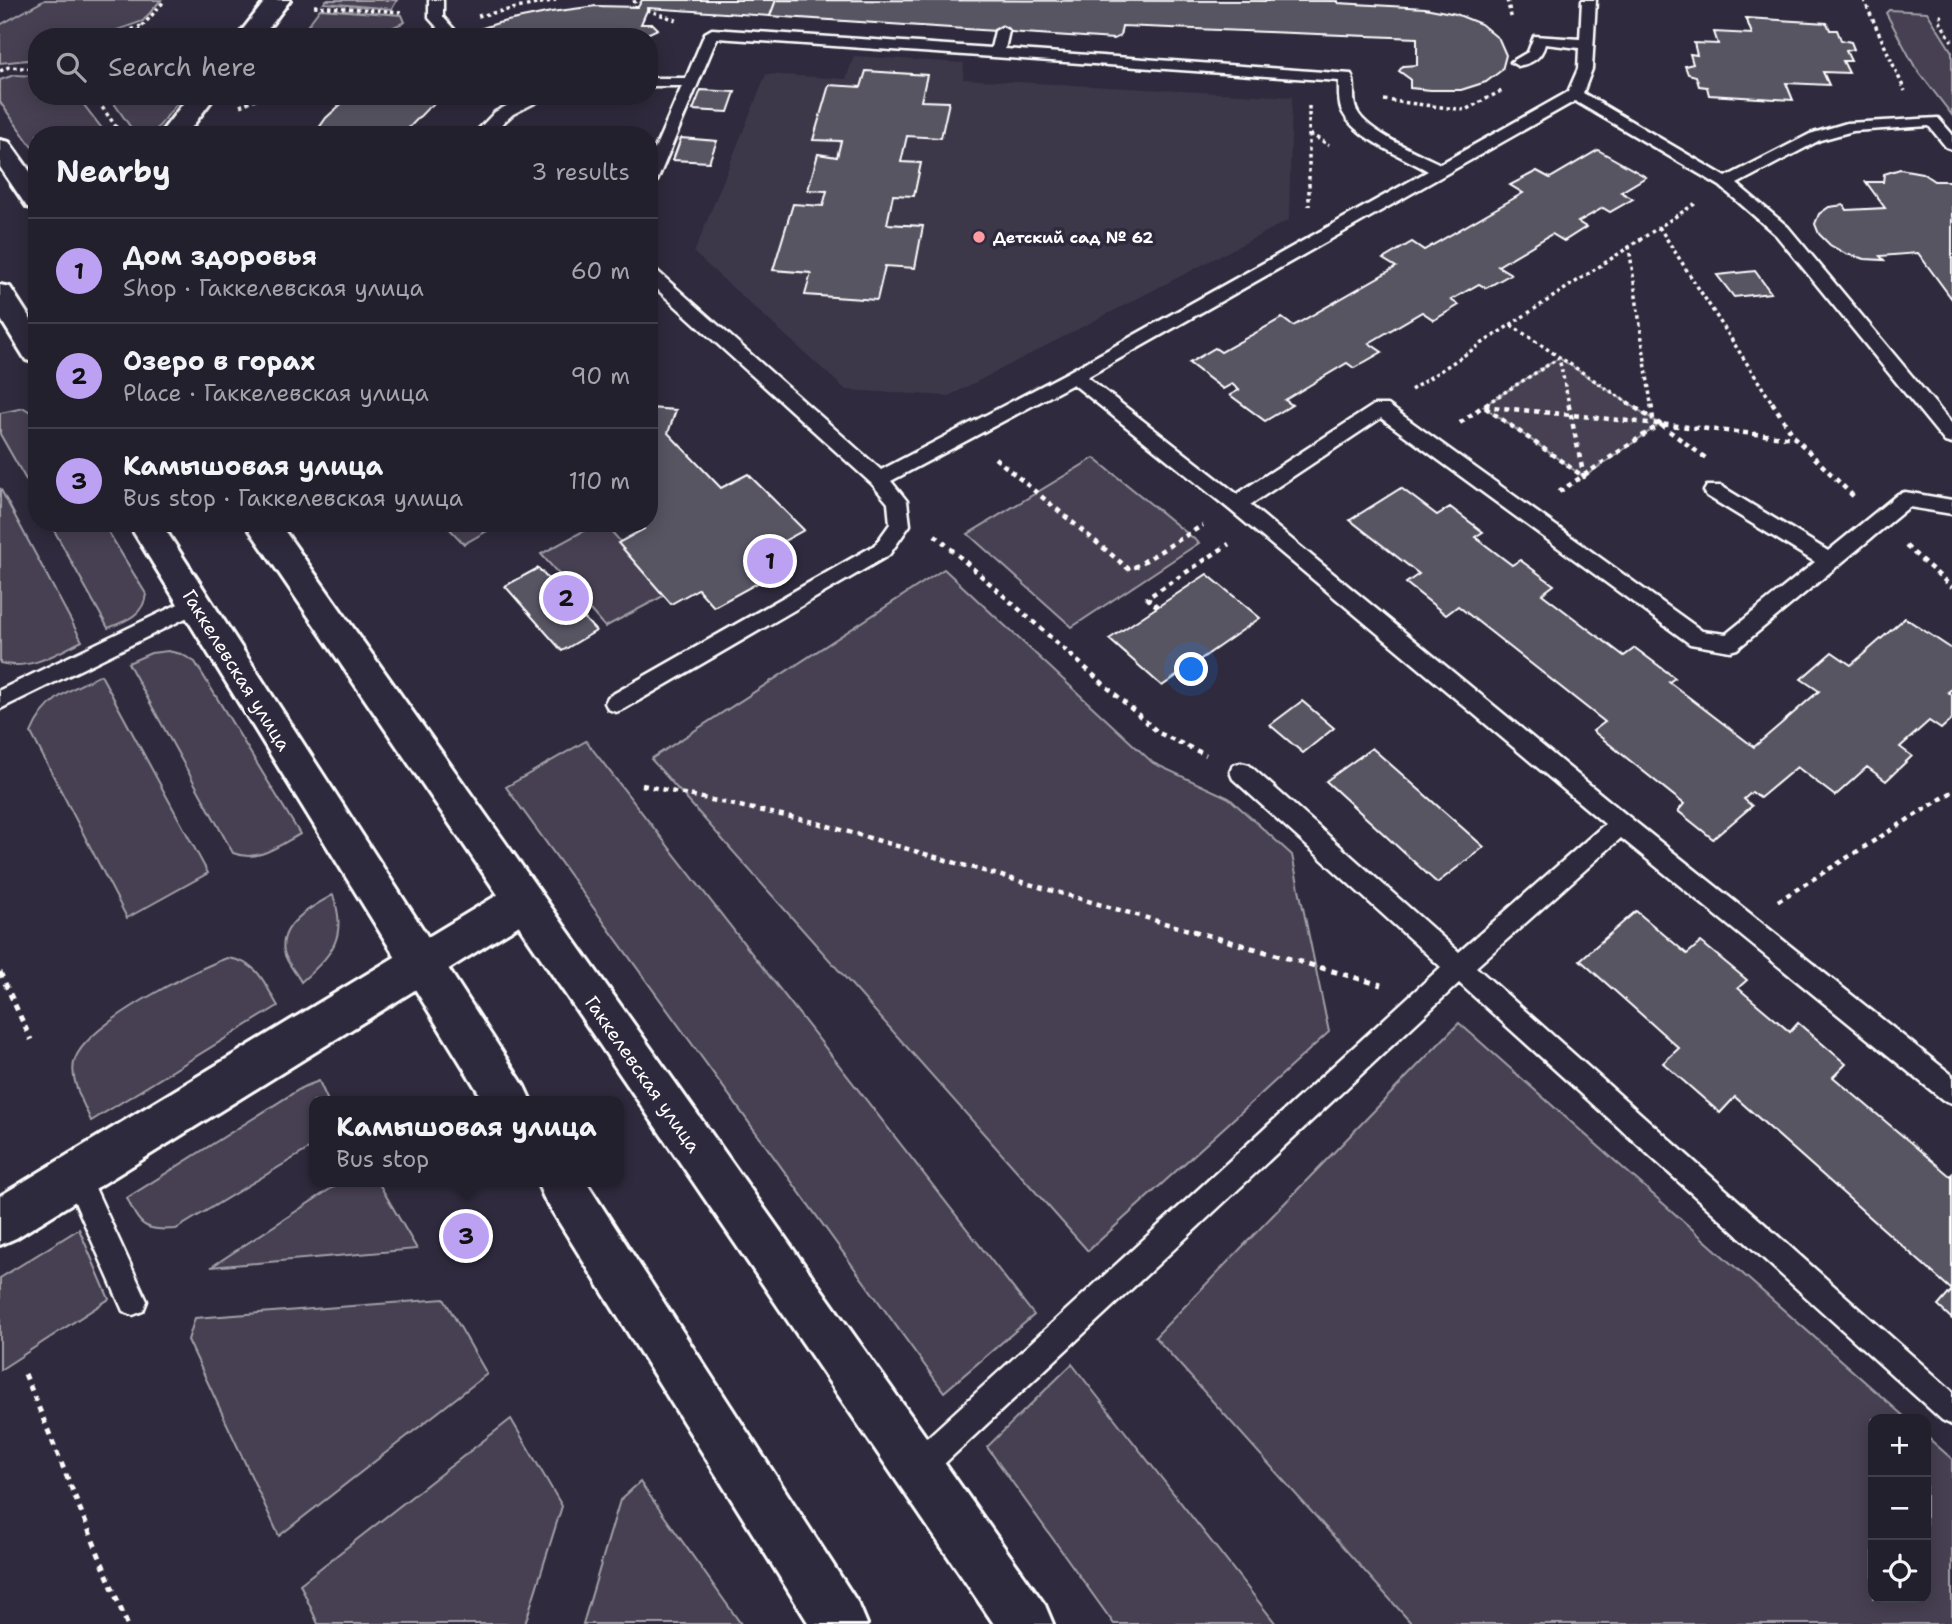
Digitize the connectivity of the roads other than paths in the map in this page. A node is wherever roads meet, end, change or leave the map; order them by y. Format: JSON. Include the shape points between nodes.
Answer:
{"nodes":[{"id":1,"x":278,"y":0,"type":"edge"},
{"id":2,"x":1590,"y":0,"type":"edge"},
{"id":3,"x":435,"y":5,"type":"edge"},
{"id":4,"x":256,"y":28,"type":"edge"},
{"id":5,"x":444,"y":28,"type":"edge"},
{"id":6,"x":1002,"y":31,"type":"dead end"},
{"id":7,"x":1587,"y":44,"type":"junction"},
{"id":8,"x":997,"y":52,"type":"junction"},
{"id":9,"x":1524,"y":61,"type":"road end"},
{"id":10,"x":658,"y":82,"type":"edge"},
{"id":11,"x":691,"y":82,"type":"junction"},
{"id":12,"x":1575,"y":95,"type":"junction"},
{"id":13,"x":195,"y":105,"type":"edge"},
{"id":14,"x":512,"y":105,"type":"edge"},
{"id":15,"x":179,"y":126,"type":"edge"},
{"id":16,"x":488,"y":126,"type":"edge"},
{"id":17,"x":1952,"y":144,"type":"edge"},
{"id":18,"x":0,"y":148,"type":"edge"},
{"id":19,"x":658,"y":160,"type":"edge"},
{"id":20,"x":1439,"y":170,"type":"junction"},
{"id":21,"x":1726,"y":183,"type":"junction"},
{"id":22,"x":28,"y":188,"type":"edge"},
{"id":23,"x":658,"y":281,"type":"edge"},
{"id":24,"x":0,"y":295,"type":"edge"},
{"id":25,"x":28,"y":339,"type":"edge"},
{"id":26,"x":1074,"y":376,"type":"junction"},
{"id":27,"x":1952,"y":438,"type":"edge"},
{"id":28,"x":879,"y":479,"type":"junction"},
{"id":29,"x":1714,"y":491,"type":"road end"},
{"id":30,"x":1236,"y":504,"type":"junction"},
{"id":31,"x":1952,"y":507,"type":"edge"},
{"id":32,"x":150,"y":532,"type":"edge"},
{"id":33,"x":267,"y":532,"type":"edge"},
{"id":34,"x":1829,"y":561,"type":"junction"},
{"id":35,"x":195,"y":604,"type":"junction"},
{"id":36,"x":0,"y":700,"type":"edge"},
{"id":37,"x":616,"y":703,"type":"dead end"},
{"id":38,"x":1241,"y":772,"type":"road end"},
{"id":39,"x":1621,"y":824,"type":"junction"},
{"id":40,"x":523,"y":901,"type":"junction"},
{"id":41,"x":422,"y":963,"type":"junction"},
{"id":42,"x":1460,"y":966,"type":"junction"},
{"id":43,"x":1948,"y":1081,"type":"edge"},
{"id":44,"x":506,"y":1096,"type":"edge"},
{"id":45,"x":76,"y":1175,"type":"junction"},
{"id":46,"x":563,"y":1187,"type":"edge"},
{"id":47,"x":0,"y":1222,"type":"edge"},
{"id":48,"x":134,"y":1301,"type":"dead end"},
{"id":49,"x":1952,"y":1410,"type":"edge"},
{"id":50,"x":918,"y":1468,"type":"junction"},
{"id":51,"x":840,"y":1624,"type":"edge"},
{"id":52,"x":1026,"y":1624,"type":"edge"}],
"edges":[{"from":1,"to":4,"type":"main road"},
{"from":2,"to":7,"type":"lane"},
{"from":3,"to":5,"type":"lane"},
{"from":6,"to":8,"type":"lane"},
{"from":7,"to":9,"type":"lane","via":[[1539,39],[1537,52]]},
{"from":7,"to":12,"type":"lane"},
{"from":8,"to":11,"type":"lane","via":[[712,33]]},
{"from":8,"to":20,"type":"lane","via":[[1346,77],[1352,116]]},
{"from":10,"to":11,"type":"lane"},
{"from":11,"to":19,"type":"lane"},
{"from":12,"to":20,"type":"lane"},
{"from":12,"to":21,"type":"lane"},
{"from":13,"to":15,"type":"main road"},
{"from":14,"to":16,"type":"lane"},
{"from":17,"to":21,"type":"lane","via":[[1933,121],[1852,126],[1815,137]]},
{"from":18,"to":22,"type":"main road"},
{"from":20,"to":26,"type":"lane"},
{"from":21,"to":27,"type":"lane","via":[[1782,231]]},
{"from":23,"to":28,"type":"lane"},
{"from":24,"to":25,"type":"main road"},
{"from":26,"to":28,"type":"lane"},
{"from":26,"to":30,"type":"lane"},
{"from":28,"to":37,"type":"lane","via":[[897,501],[900,525],[881,550]]},
{"from":29,"to":34,"type":"lane"},
{"from":30,"to":34,"type":"lane","via":[[1381,409],[1697,638],[1730,643]]},
{"from":30,"to":39,"type":"lane"},
{"from":31,"to":34,"type":"lane","via":[[1905,499]]},
{"from":32,"to":35,"type":"main road","name":"Гаккелевская улица"},
{"from":33,"to":40,"type":"main road","name":"Гаккелевская улица"},
{"from":35,"to":36,"type":"lane"},
{"from":35,"to":41,"type":"main road","name":"Гаккелевская улица"},
{"from":38,"to":42,"type":"lane"},
{"from":39,"to":42,"type":"lane"},
{"from":39,"to":43,"type":"lane"},
{"from":40,"to":41,"type":"main road"},
{"from":40,"to":50,"type":"main road","name":"Гаккелевская улица"},
{"from":41,"to":44,"type":"main road","name":"Гаккелевская улица"},
{"from":41,"to":45,"type":"main road"},
{"from":42,"to":49,"type":"lane"},
{"from":42,"to":50,"type":"lane"},
{"from":45,"to":47,"type":"main road"},
{"from":45,"to":48,"type":"lane"},
{"from":46,"to":51,"type":"main road"},
{"from":50,"to":52,"type":"main road","name":"Гаккелевская улица"}]}
